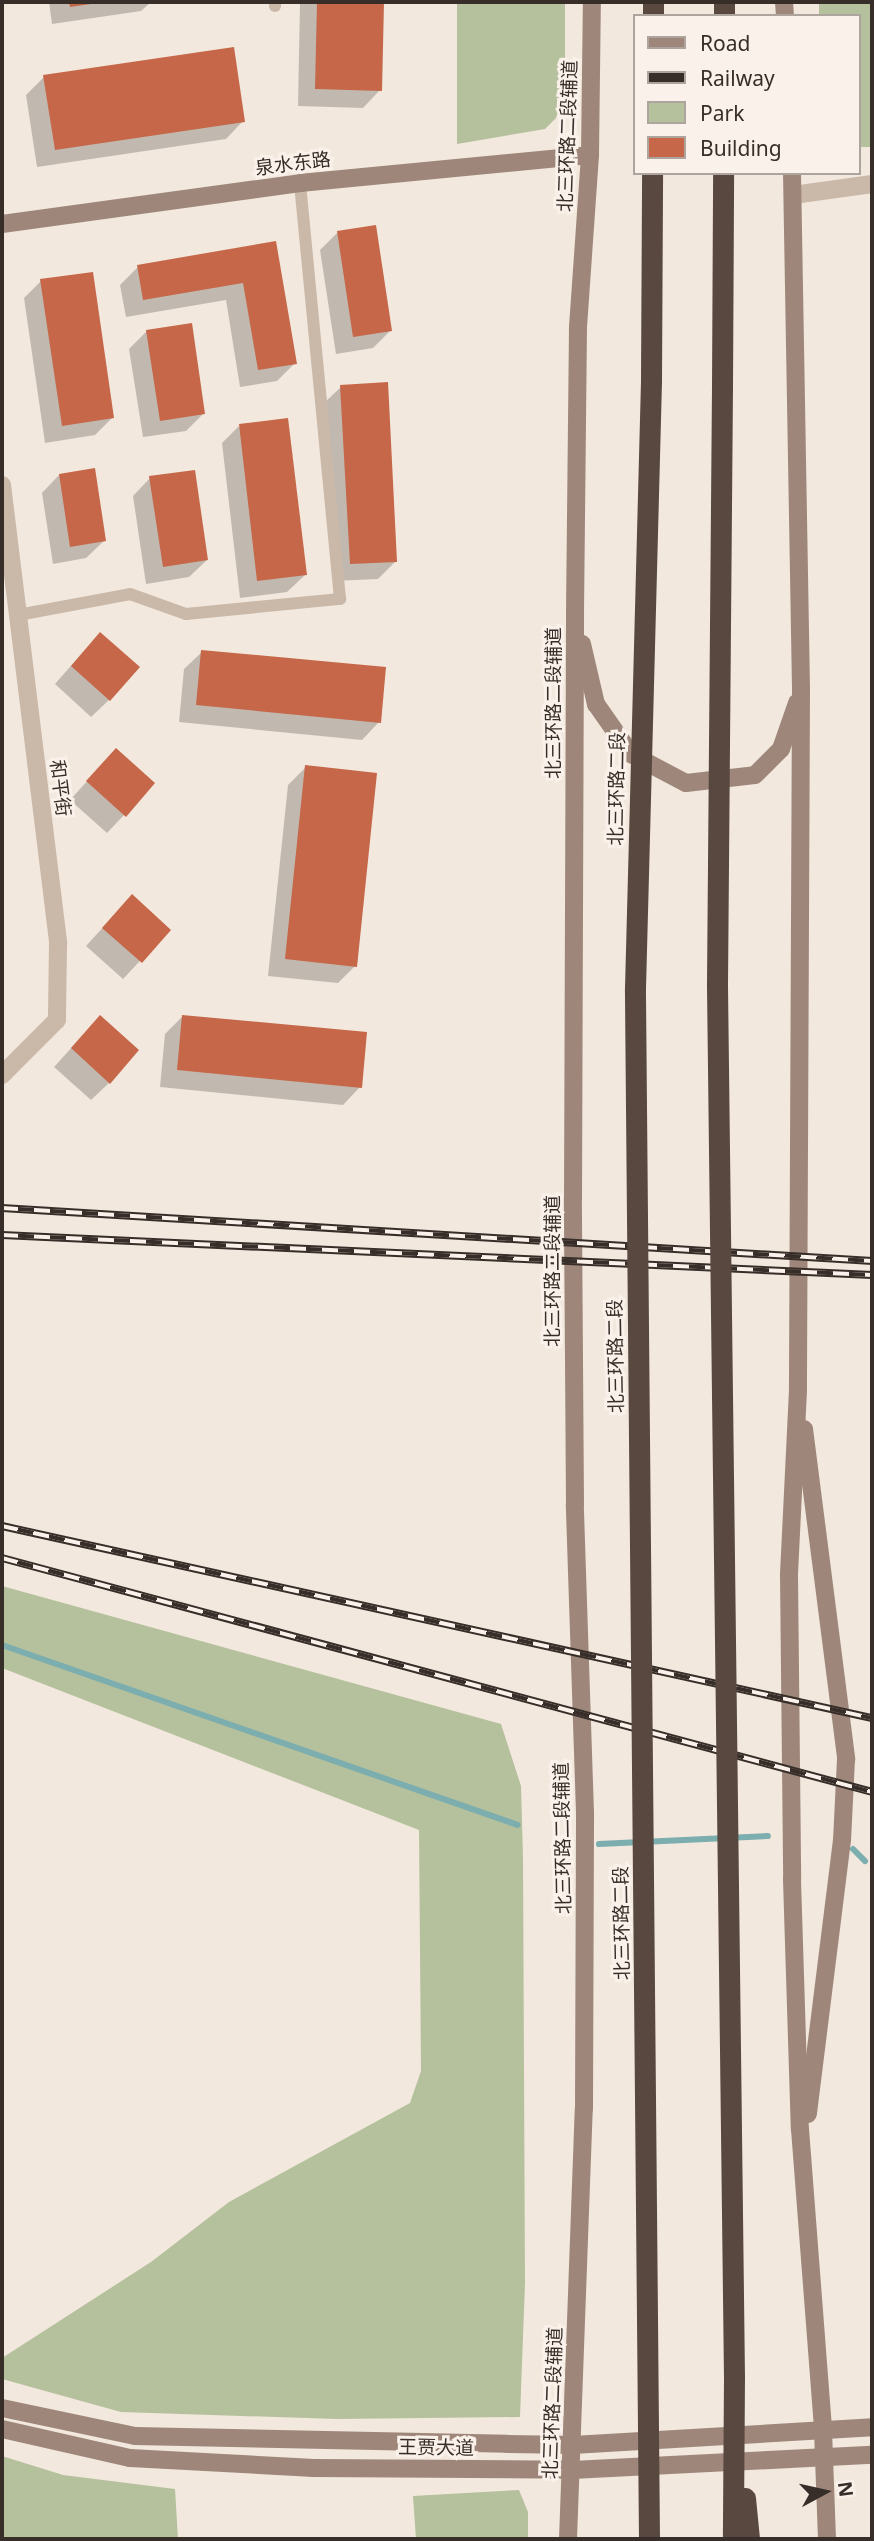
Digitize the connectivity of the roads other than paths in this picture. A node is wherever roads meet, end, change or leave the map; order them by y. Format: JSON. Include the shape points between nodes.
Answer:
{"nodes":[{"id":1,"x":592,"y":2,"type":"edge"},
{"id":2,"x":590,"y":155,"type":"junction"},
{"id":3,"x":652,"y":175,"type":"edge"},
{"id":4,"x":723,"y":175,"type":"edge"},
{"id":5,"x":792,"y":175,"type":"edge"},
{"id":6,"x":300,"y":183,"type":"junction"},
{"id":7,"x":872,"y":184,"type":"edge"},
{"id":8,"x":793,"y":195,"type":"junction"},
{"id":9,"x":2,"y":224,"type":"edge"},
{"id":10,"x":2,"y":496,"type":"edge"},
{"id":11,"x":575,"y":613,"type":"junction"},
{"id":12,"x":18,"y":615,"type":"junction"},
{"id":13,"x":801,"y":690,"type":"junction"},
{"id":14,"x":2,"y":1075,"type":"edge"},
{"id":15,"x":798,"y":1390,"type":"junction"},
{"id":16,"x":803,"y":2159,"type":"junction"},
{"id":17,"x":734,"y":2377,"type":"junction"},
{"id":18,"x":2,"y":2408,"type":"edge"},
{"id":19,"x":872,"y":2427,"type":"edge"},
{"id":20,"x":2,"y":2429,"type":"edge"},
{"id":21,"x":823,"y":2430,"type":"junction"},
{"id":22,"x":573,"y":2445,"type":"junction"},
{"id":23,"x":872,"y":2455,"type":"edge"},
{"id":24,"x":824,"y":2457,"type":"junction"},
{"id":25,"x":572,"y":2470,"type":"junction"},
{"id":26,"x":568,"y":2539,"type":"edge"},
{"id":27,"x":649,"y":2539,"type":"edge"},
{"id":28,"x":733,"y":2539,"type":"edge"},
{"id":29,"x":748,"y":2539,"type":"edge"},
{"id":30,"x":827,"y":2539,"type":"edge"}],
"edges":[{"from":1,"to":2,"type":"main road","name":"北三环路二段辅道"},
{"from":2,"to":6,"type":"main road","name":"泉水东路"},
{"from":2,"to":11,"type":"main road","name":"北三环路二段辅道","via":[[578,327]]},
{"from":3,"to":27,"type":"highway","name":"北三环路二段","bridge":true,"via":[[635,988]]},
{"from":4,"to":17,"type":"highway","bridge":true,"via":[[717,986]]},
{"from":5,"to":8,"type":"main road"},
{"from":6,"to":9,"type":"main road","name":"泉水东路"},
{"from":6,"to":12,"type":"lane","via":[[340,598],[186,614],[130,594]]},
{"from":7,"to":8,"type":"street"},
{"from":8,"to":13,"type":"main road"},
{"from":10,"to":12,"type":"street","name":"和平街"},
{"from":11,"to":13,"type":"main road","via":[[596,704],[631,754],[686,783],[755,775],[780,749]]},
{"from":11,"to":22,"type":"main road","name":"北三环路二段辅道","via":[[575,1490],[585,1881],[584,2109]]},
{"from":12,"to":14,"type":"street","name":"和平街","via":[[58,944],[57,1020]]},
{"from":13,"to":15,"type":"main road"},
{"from":15,"to":16,"type":"main road","via":[[789,1575],[792,1880]]},
{"from":15,"to":16,"type":"main road","via":[[846,1759],[842,1840]]},
{"from":16,"to":21,"type":"main road"},
{"from":17,"to":28,"type":"highway","bridge":true},
{"from":17,"to":29,"type":"highway","bridge":true},
{"from":18,"to":22,"type":"main road","name":"王贾大道","via":[[135,2436]]},
{"from":19,"to":21,"type":"main road","name":"王贾大道"},
{"from":20,"to":25,"type":"main road","name":"王贾大道","via":[[130,2458],[314,2468]]},
{"from":21,"to":22,"type":"main road","name":"王贾大道"},
{"from":21,"to":24,"type":"main road"},
{"from":22,"to":25,"type":"main road","name":"北三环路二段辅道"},
{"from":23,"to":24,"type":"main road","name":"王贾大道"},
{"from":24,"to":25,"type":"main road","name":"王贾大道"},
{"from":24,"to":30,"type":"main road"},
{"from":25,"to":26,"type":"main road","name":"北三环路二段辅道"}]}
